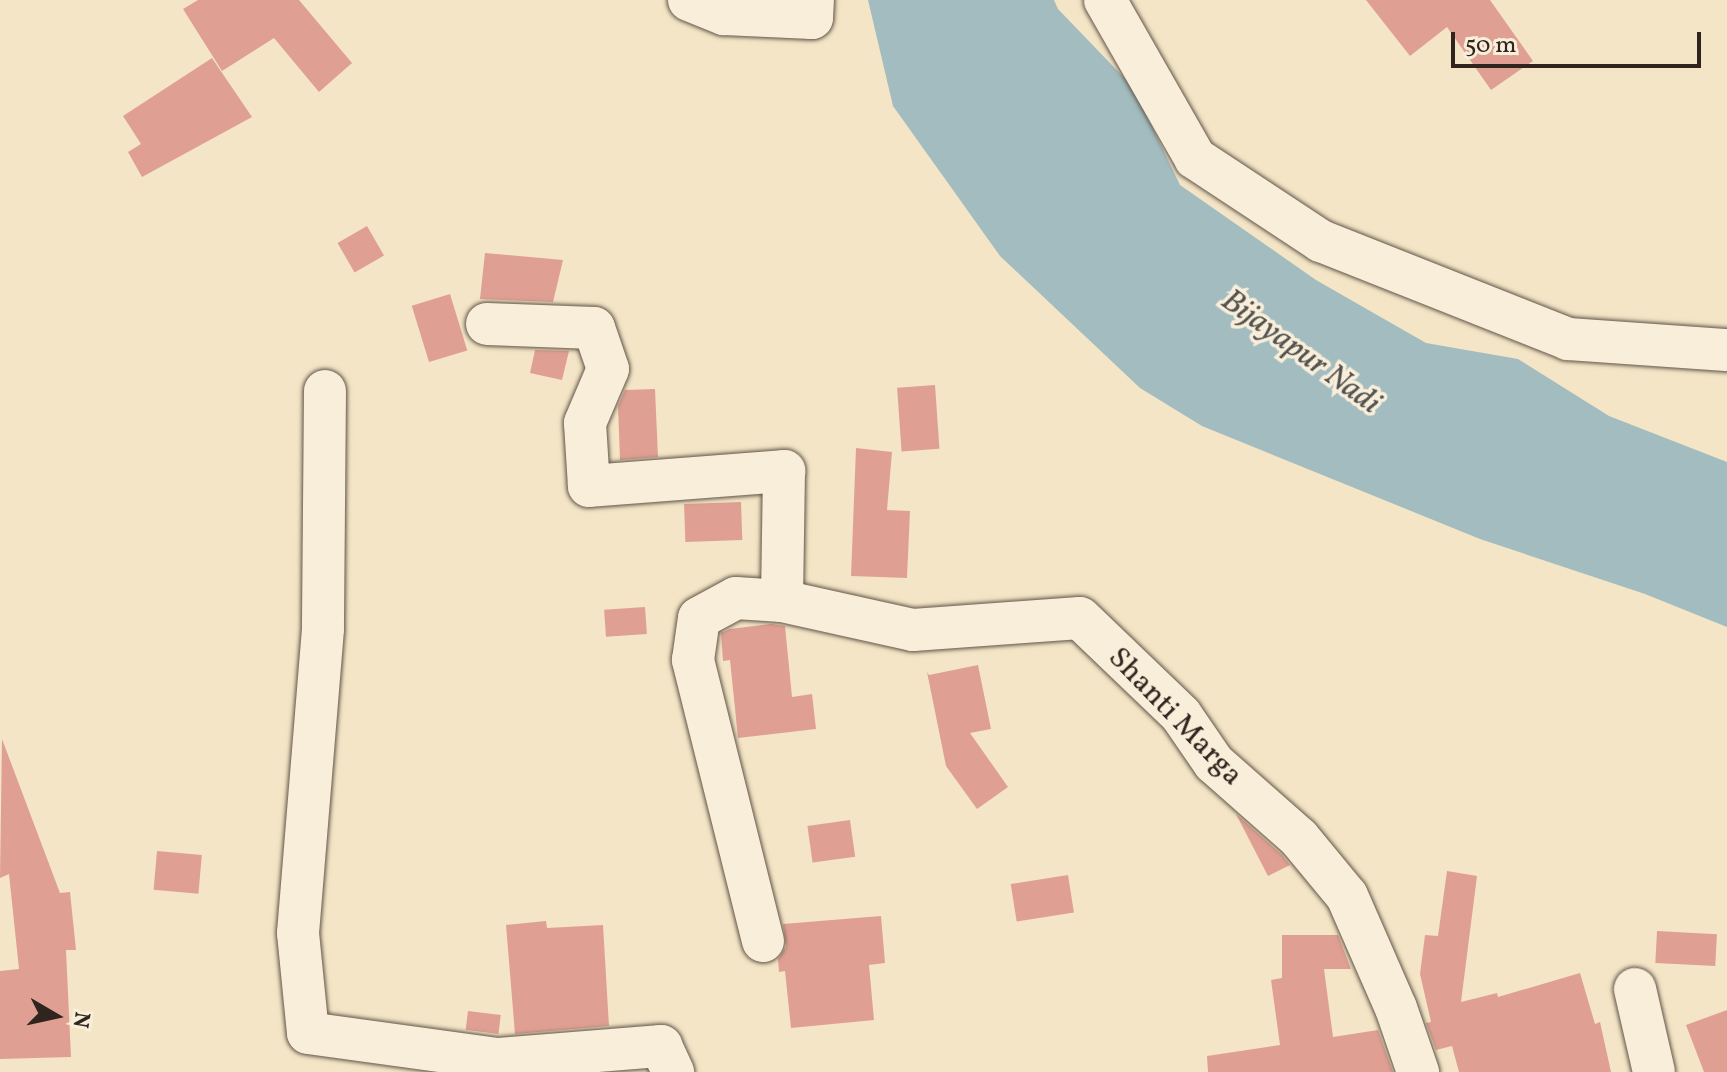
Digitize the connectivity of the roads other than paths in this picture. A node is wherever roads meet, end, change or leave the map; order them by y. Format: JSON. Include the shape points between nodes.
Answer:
{"nodes":[{"id":1,"x":689,"y":0,"type":"edge"},
{"id":2,"x":813,"y":0,"type":"edge"},
{"id":3,"x":1105,"y":0,"type":"edge"},
{"id":4,"x":487,"y":324,"type":"dead end"},
{"id":5,"x":1727,"y":350,"type":"edge"},
{"id":6,"x":325,"y":391,"type":"dead end"},
{"id":7,"x":782,"y":601,"type":"junction"},
{"id":8,"x":763,"y":941,"type":"dead end"},
{"id":9,"x":1635,"y":989,"type":"dead end"},
{"id":10,"x":673,"y":1072,"type":"edge"},
{"id":11,"x":1418,"y":1072,"type":"edge"},
{"id":12,"x":1654,"y":1072,"type":"edge"}],
"edges":[{"from":1,"to":2,"type":"street","via":[[724,14],[812,18]]},
{"from":3,"to":5,"type":"street","via":[[1195,158],[1321,241],[1568,339]]},
{"from":4,"to":7,"type":"street","via":[[594,328],[608,369],[585,423],[589,486],[784,471]]},
{"from":6,"to":10,"type":"street","via":[[323,629],[298,933],[308,1033],[499,1059],[661,1046]]},
{"from":7,"to":8,"type":"street","via":[[736,598],[699,618],[693,660]]},
{"from":7,"to":11,"type":"street","name":"Shanti Marga","via":[[913,630],[1080,618],[1181,715],[1214,763],[1299,838],[1347,896]]},
{"from":9,"to":12,"type":"street"}]}
